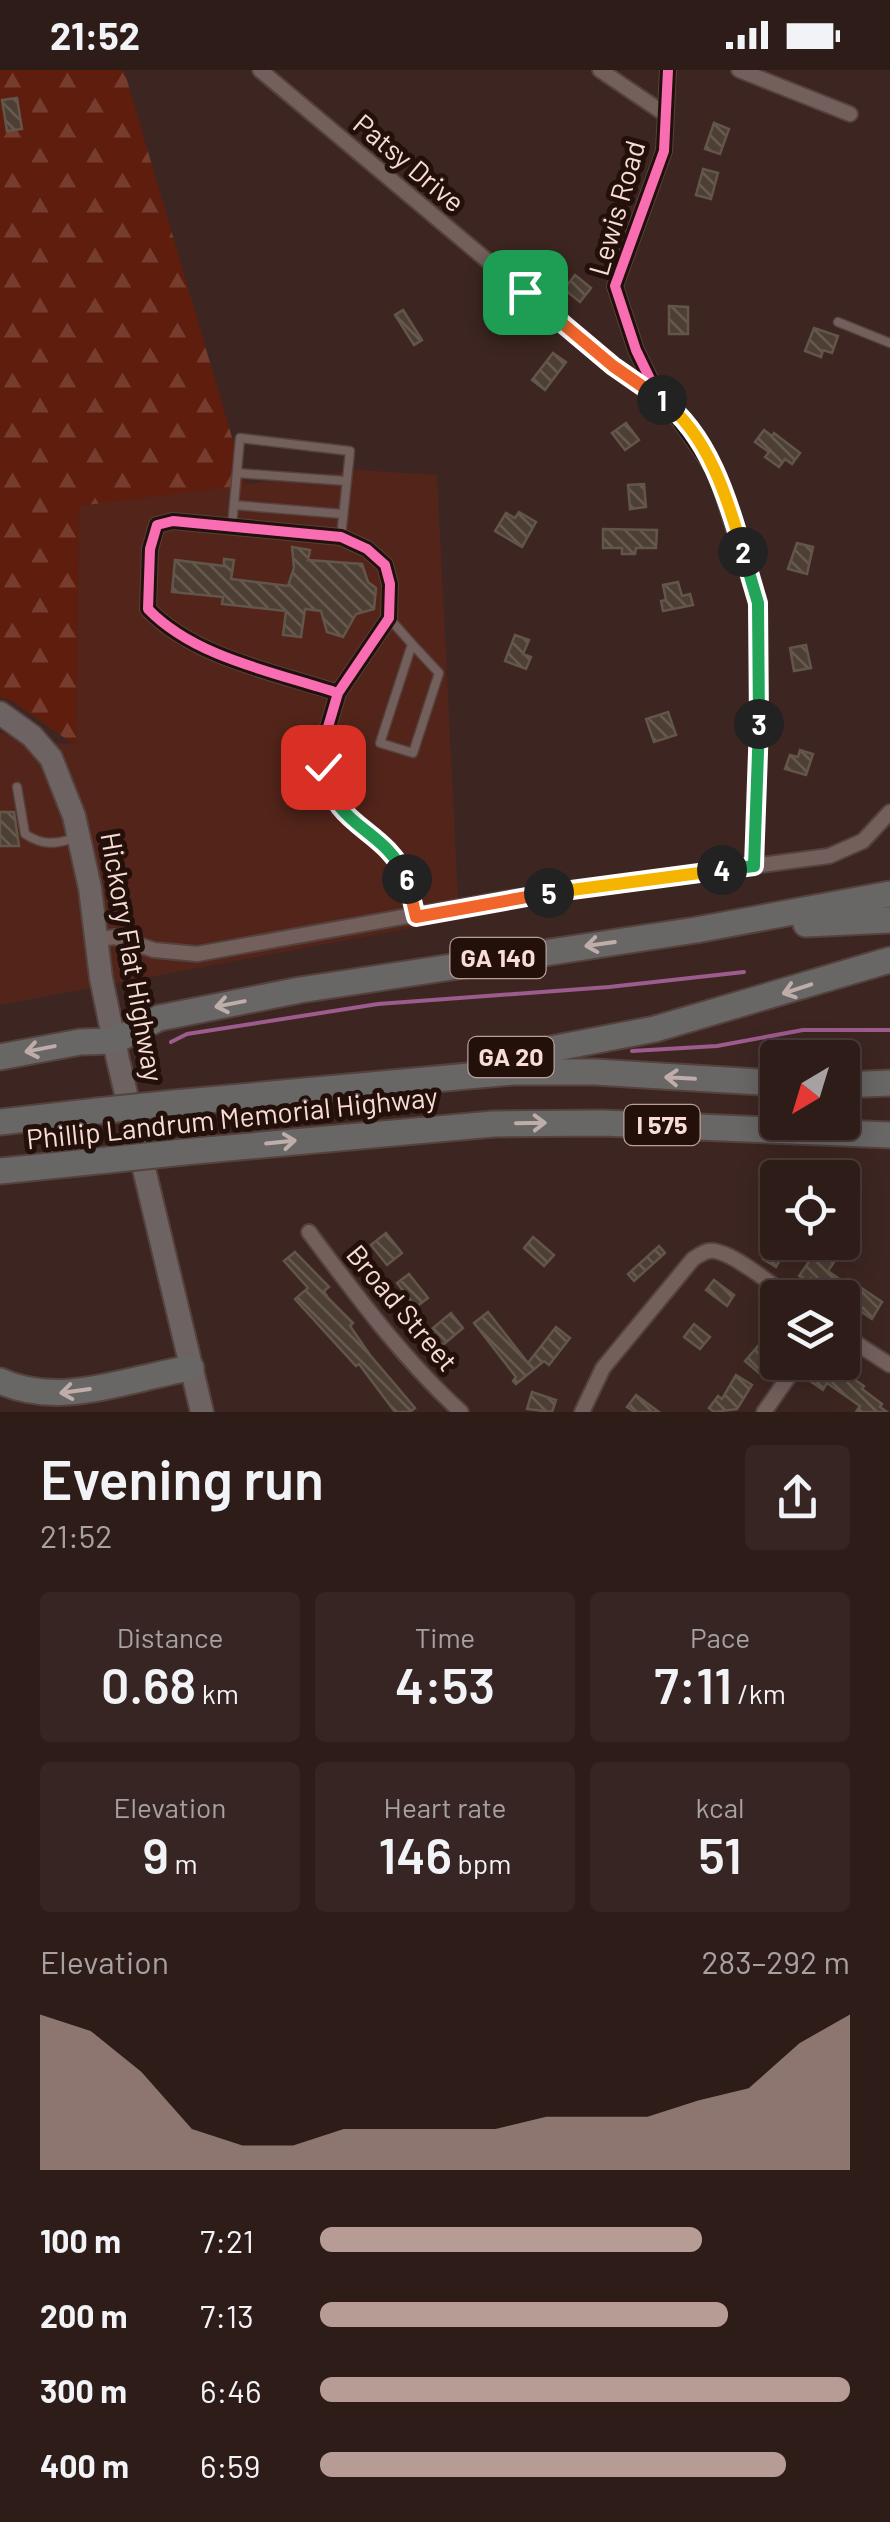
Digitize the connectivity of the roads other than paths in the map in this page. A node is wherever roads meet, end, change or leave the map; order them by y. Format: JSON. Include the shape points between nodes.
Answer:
{"nodes":[{"id":1,"x":260,"y":70,"type":"edge"},
{"id":2,"x":600,"y":70,"type":"edge"},
{"id":3,"x":668,"y":70,"type":"edge"},
{"id":4,"x":739,"y":70,"type":"edge"},
{"id":5,"x":665,"y":114,"type":"junction"},
{"id":6,"x":850,"y":114,"type":"dead end"},
{"id":7,"x":838,"y":322,"type":"dead end"},
{"id":8,"x":890,"y":343,"type":"edge"},
{"id":9,"x":668,"y":405,"type":"junction"},
{"id":10,"x":237,"y":473,"type":"junction"},
{"id":11,"x":346,"y":482,"type":"junction"},
{"id":12,"x":234,"y":505,"type":"junction"},
{"id":13,"x":343,"y":514,"type":"junction"},
{"id":14,"x":232,"y":526,"type":"junction"},
{"id":15,"x":341,"y":536,"type":"junction"},
{"id":16,"x":389,"y":618,"type":"junction"},
{"id":17,"x":412,"y":644,"type":"junction"},
{"id":18,"x":338,"y":693,"type":"junction"},
{"id":19,"x":0,"y":713,"type":"edge"},
{"id":20,"x":16,"y":787,"type":"dead end"},
{"id":21,"x":890,"y":812,"type":"edge"},
{"id":22,"x":80,"y":836,"type":"junction"},
{"id":23,"x":754,"y":866,"type":"junction"},
{"id":24,"x":890,"y":894,"type":"edge"},
{"id":25,"x":416,"y":917,"type":"junction"},
{"id":26,"x":890,"y":920,"type":"edge"},
{"id":27,"x":696,"y":930,"type":"junction"},
{"id":28,"x":99,"y":940,"type":"junction"},
{"id":29,"x":890,"y":960,"type":"edge"},
{"id":30,"x":105,"y":999,"type":"junction"},
{"id":31,"x":114,"y":1040,"type":"junction"},
{"id":32,"x":80,"y":1042,"type":"junction"},
{"id":33,"x":0,"y":1057,"type":"edge"},
{"id":34,"x":760,"y":1082,"type":"edge"},
{"id":35,"x":890,"y":1083,"type":"edge"},
{"id":36,"x":860,"y":1084,"type":"edge"},
{"id":37,"x":366,"y":1085,"type":"junction"},
{"id":38,"x":0,"y":1122,"type":"edge"},
{"id":39,"x":890,"y":1134,"type":"edge"},
{"id":40,"x":62,"y":1165,"type":"junction"},
{"id":41,"x":0,"y":1171,"type":"edge"},
{"id":42,"x":0,"y":1188,"type":"edge"},
{"id":43,"x":309,"y":1232,"type":"dead end"},
{"id":44,"x":766,"y":1280,"type":"edge"},
{"id":45,"x":860,"y":1345,"type":"edge"},
{"id":46,"x":890,"y":1364,"type":"edge"},
{"id":47,"x":192,"y":1368,"type":"junction"},
{"id":48,"x":786,"y":1380,"type":"edge"},
{"id":49,"x":0,"y":1382,"type":"edge"},
{"id":50,"x":202,"y":1412,"type":"edge"},
{"id":51,"x":461,"y":1412,"type":"edge"},
{"id":52,"x":582,"y":1412,"type":"edge"},
{"id":53,"x":764,"y":1412,"type":"edge"}],
"edges":[{"from":1,"to":9,"type":"street","name":"Patsy Drive"},
{"from":2,"to":5,"type":"street"},
{"from":3,"to":5,"type":"street","name":"Lewis Road"},
{"from":4,"to":6,"type":"street"},
{"from":5,"to":9,"type":"street","name":"Lewis Road","via":[[664,151],[615,286],[636,350]]},
{"from":7,"to":8,"type":"lane"},
{"from":9,"to":23,"type":"street","name":"Lewis Road","via":[[716,472],[758,603]]},
{"from":10,"to":11,"type":"lane"},
{"from":10,"to":11,"type":"lane","via":[[240,438],[350,451]]},
{"from":10,"to":12,"type":"lane"},
{"from":11,"to":13,"type":"lane"},
{"from":12,"to":13,"type":"lane"},
{"from":12,"to":14,"type":"lane"},
{"from":13,"to":15,"type":"lane"},
{"from":14,"to":15,"type":"street"},
{"from":14,"to":18,"type":"street","via":[[157,526],[148,609],[213,652]]},
{"from":15,"to":16,"type":"street","via":[[385,565]]},
{"from":16,"to":17,"type":"lane"},
{"from":16,"to":18,"type":"street"},
{"from":17,"to":17,"type":"lane","via":[[380,743],[413,753],[439,674]]},
{"from":18,"to":25,"type":"street","via":[[324,752],[329,792],[394,854]]},
{"from":19,"to":22,"type":"main road","name":"Hickory Flat Highway","via":[[51,758]]},
{"from":20,"to":22,"type":"lane","via":[[26,834],[35,841],[54,844]]},
{"from":21,"to":23,"type":"street","via":[[863,841],[830,856]]},
{"from":22,"to":28,"type":"main road","name":"Hickory Flat Highway"},
{"from":23,"to":25,"type":"street"},
{"from":24,"to":27,"type":"highway"},
{"from":25,"to":28,"type":"street","via":[[197,954],[116,937]]},
{"from":26,"to":27,"type":"highway","number":"GA 140"},
{"from":27,"to":31,"type":"highway","number":"GA 140","one_way":true,"via":[[160,1018]]},
{"from":28,"to":30,"type":"main road","name":"Hickory Flat Highway"},
{"from":29,"to":37,"type":"highway","number":"GA 20","one_way":true,"via":[[654,1029]]},
{"from":30,"to":31,"type":"main road","name":"Hickory Flat Highway"},
{"from":30,"to":32,"type":"main road"},
{"from":31,"to":32,"type":"highway"},
{"from":31,"to":47,"type":"main road","name":"Hickory Flat Highway"},
{"from":32,"to":33,"type":"highway","one_way":true},
{"from":34,"to":37,"type":"highway","name":"Phillip Landrum Memorial Highway","number":"I 575","one_way":true,"via":[[512,1072]]},
{"from":35,"to":36,"type":"highway"},
{"from":37,"to":38,"type":"highway","name":"Phillip Landrum Memorial Highway","number":"I 575","bridge":true},
{"from":40,"to":39,"type":"highway","name":"Phillip Landrum Memorial Highway","number":"I 575","one_way":true,"bridge":true,"via":[[508,1123]]},
{"from":40,"to":41,"type":"highway","name":"Phillip Landrum Memorial Highway","number":"I 575"},
{"from":40,"to":42,"type":"highway"},
{"from":43,"to":51,"type":"street","name":"Broad Street","via":[[371,1314]]},
{"from":44,"to":52,"type":"street","via":[[709,1251],[693,1259],[603,1368]]},
{"from":45,"to":46,"type":"street"},
{"from":47,"to":49,"type":"highway","one_way":true,"via":[[64,1393]]},
{"from":47,"to":50,"type":"main road","name":"Hickory Flat Highway"},
{"from":48,"to":53,"type":"street"}]}
